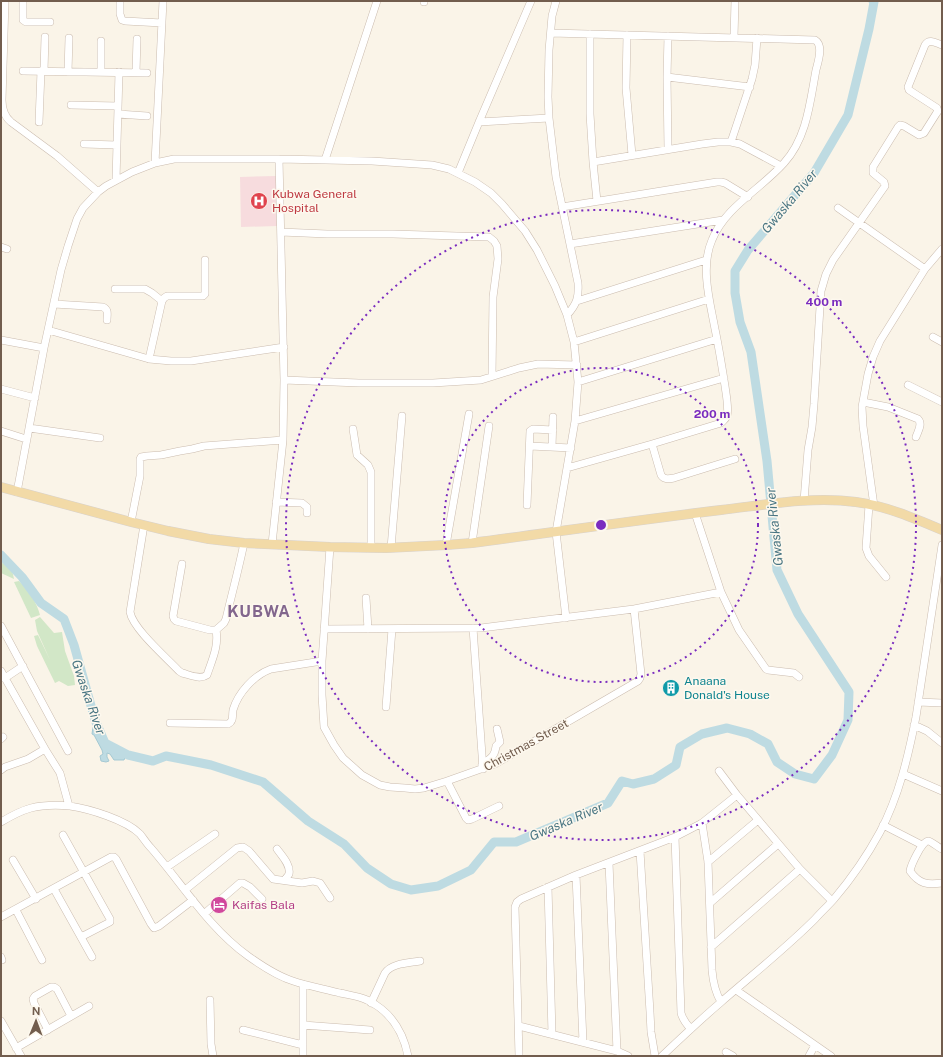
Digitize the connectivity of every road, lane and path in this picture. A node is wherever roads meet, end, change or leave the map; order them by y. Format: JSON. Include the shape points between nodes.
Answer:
{"nodes":[{"id":1,"x":4,"y":1,"type":"edge"},
{"id":2,"x":22,"y":1,"type":"edge"},
{"id":3,"x":120,"y":1,"type":"edge"},
{"id":4,"x":163,"y":1,"type":"edge"},
{"id":5,"x":377,"y":1,"type":"edge"},
{"id":6,"x":532,"y":1,"type":"edge"},
{"id":7,"x":556,"y":1,"type":"edge"},
{"id":8,"x":735,"y":1,"type":"edge"},
{"id":9,"x":50,"y":22,"type":"dead end"},
{"id":10,"x":162,"y":23,"type":"junction"},
{"id":11,"x":551,"y":33,"type":"junction"},
{"id":12,"x":590,"y":34,"type":"junction"},
{"id":13,"x":627,"y":35,"type":"junction"},
{"id":14,"x":668,"y":36,"type":"junction"},
{"id":15,"x":45,"y":37,"type":"dead end"},
{"id":16,"x":734,"y":37,"type":"junction"},
{"id":17,"x":69,"y":38,"type":"dead end"},
{"id":18,"x":757,"y":38,"type":"junction"},
{"id":19,"x":136,"y":39,"type":"dead end"},
{"id":20,"x":101,"y":41,"type":"dead end"},
{"id":21,"x":942,"y":45,"type":"edge"},
{"id":22,"x":23,"y":71,"type":"dead end"},
{"id":23,"x":42,"y":71,"type":"junction"},
{"id":24,"x":68,"y":72,"type":"junction"},
{"id":25,"x":101,"y":72,"type":"junction"},
{"id":26,"x":119,"y":72,"type":"junction"},
{"id":27,"x":136,"y":72,"type":"junction"},
{"id":28,"x":147,"y":72,"type":"dead end"},
{"id":29,"x":667,"y":77,"type":"junction"},
{"id":30,"x":750,"y":87,"type":"junction"},
{"id":31,"x":71,"y":105,"type":"dead end"},
{"id":32,"x":118,"y":106,"type":"junction"},
{"id":33,"x":118,"y":114,"type":"junction"},
{"id":34,"x":147,"y":116,"type":"dead end"},
{"id":35,"x":549,"y":118,"type":"junction"},
{"id":36,"x":39,"y":122,"type":"dead end"},
{"id":37,"x":479,"y":122,"type":"junction"},
{"id":38,"x":731,"y":142,"type":"junction"},
{"id":39,"x":84,"y":144,"type":"dead end"},
{"id":40,"x":117,"y":145,"type":"junction"},
{"id":41,"x":668,"y":149,"type":"junction"},
{"id":42,"x":632,"y":155,"type":"junction"},
{"id":43,"x":279,"y":159,"type":"junction"},
{"id":44,"x":325,"y":160,"type":"junction"},
{"id":45,"x":593,"y":162,"type":"junction"},
{"id":46,"x":155,"y":163,"type":"junction"},
{"id":47,"x":781,"y":166,"type":"junction"},
{"id":48,"x":458,"y":173,"type":"junction"},
{"id":49,"x":116,"y":180,"type":"junction"},
{"id":50,"x":98,"y":192,"type":"junction"},
{"id":51,"x":748,"y":197,"type":"junction"},
{"id":52,"x":597,"y":201,"type":"junction"},
{"id":53,"x":562,"y":207,"type":"junction"},
{"id":54,"x":838,"y":208,"type":"dead end"},
{"id":55,"x":723,"y":220,"type":"junction"},
{"id":56,"x":859,"y":224,"type":"junction"},
{"id":57,"x":281,"y":232,"type":"junction"},
{"id":58,"x":570,"y":244,"type":"junction"},
{"id":59,"x":942,"y":249,"type":"edge"},
{"id":60,"x":205,"y":260,"type":"dead end"},
{"id":61,"x":706,"y":260,"type":"junction"},
{"id":62,"x":925,"y":269,"type":"junction"},
{"id":63,"x":115,"y":289,"type":"dead end"},
{"id":64,"x":709,"y":299,"type":"junction"},
{"id":65,"x":162,"y":301,"type":"junction"},
{"id":66,"x":577,"y":301,"type":"junction"},
{"id":67,"x":54,"y":304,"type":"junction"},
{"id":68,"x":567,"y":315,"type":"junction"},
{"id":69,"x":107,"y":320,"type":"dead end"},
{"id":70,"x":48,"y":330,"type":"junction"},
{"id":71,"x":933,"y":337,"type":"dead end"},
{"id":72,"x":717,"y":339,"type":"junction"},
{"id":73,"x":1,"y":340,"type":"edge"},
{"id":74,"x":574,"y":342,"type":"junction"},
{"id":75,"x":942,"y":342,"type":"edge"},
{"id":76,"x":284,"y":347,"type":"junction"},
{"id":77,"x":44,"y":348,"type":"junction"},
{"id":78,"x":149,"y":359,"type":"junction"},
{"id":79,"x":577,"y":365,"type":"junction"},
{"id":80,"x":492,"y":376,"type":"junction"},
{"id":81,"x":724,"y":378,"type":"junction"},
{"id":82,"x":284,"y":380,"type":"junction"},
{"id":83,"x":578,"y":382,"type":"junction"},
{"id":84,"x":908,"y":385,"type":"dead end"},
{"id":85,"x":1,"y":389,"type":"edge"},
{"id":86,"x":35,"y":398,"type":"junction"},
{"id":87,"x":863,"y":402,"type":"junction"},
{"id":88,"x":942,"y":402,"type":"edge"},
{"id":89,"x":469,"y":414,"type":"dead end"},
{"id":90,"x":402,"y":416,"type":"dead end"},
{"id":91,"x":553,"y":417,"type":"dead end"},
{"id":92,"x":576,"y":421,"type":"junction"},
{"id":93,"x":489,"y":426,"type":"dead end"},
{"id":94,"x":29,"y":428,"type":"junction"},
{"id":95,"x":353,"y":429,"type":"dead end"},
{"id":96,"x":552,"y":430,"type":"junction"},
{"id":97,"x":1,"y":431,"type":"edge"},
{"id":98,"x":916,"y":437,"type":"dead end"},
{"id":99,"x":100,"y":438,"type":"dead end"},
{"id":100,"x":26,"y":439,"type":"junction"},
{"id":101,"x":282,"y":440,"type":"junction"},
{"id":102,"x":652,"y":444,"type":"junction"},
{"id":103,"x":530,"y":446,"type":"junction"},
{"id":104,"x":552,"y":447,"type":"junction"},
{"id":105,"x":571,"y":448,"type":"junction"},
{"id":106,"x":734,"y":459,"type":"dead end"},
{"id":107,"x":567,"y":468,"type":"junction"},
{"id":108,"x":1,"y":487,"type":"edge"},
{"id":109,"x":17,"y":492,"type":"junction"},
{"id":110,"x":804,"y":500,"type":"junction"},
{"id":111,"x":276,"y":502,"type":"junction"},
{"id":112,"x":527,"y":505,"type":"dead end"},
{"id":113,"x":871,"y":505,"type":"junction"},
{"id":114,"x":307,"y":513,"type":"dead end"},
{"id":115,"x":695,"y":513,"type":"junction"},
{"id":116,"x":131,"y":522,"type":"junction"},
{"id":117,"x":144,"y":525,"type":"junction"},
{"id":118,"x":942,"y":530,"type":"edge"},
{"id":119,"x":556,"y":532,"type":"junction"},
{"id":120,"x":244,"y":543,"type":"junction"},
{"id":121,"x":472,"y":543,"type":"junction"},
{"id":122,"x":272,"y":544,"type":"junction"},
{"id":123,"x":446,"y":545,"type":"junction"},
{"id":124,"x":942,"y":545,"type":"edge"},
{"id":125,"x":330,"y":547,"type":"junction"},
{"id":126,"x":371,"y":548,"type":"junction"},
{"id":127,"x":391,"y":548,"type":"junction"},
{"id":128,"x":182,"y":564,"type":"dead end"},
{"id":129,"x":940,"y":571,"type":"edge"},
{"id":130,"x":886,"y":577,"type":"dead end"},
{"id":131,"x":721,"y":592,"type":"junction"},
{"id":132,"x":366,"y":598,"type":"dead end"},
{"id":133,"x":634,"y":609,"type":"junction"},
{"id":134,"x":566,"y":618,"type":"junction"},
{"id":135,"x":1,"y":626,"type":"edge"},
{"id":136,"x":473,"y":628,"type":"junction"},
{"id":137,"x":324,"y":629,"type":"junction"},
{"id":138,"x":368,"y":629,"type":"junction"},
{"id":139,"x":392,"y":629,"type":"junction"},
{"id":140,"x":216,"y":630,"type":"junction"},
{"id":141,"x":322,"y":661,"type":"junction"},
{"id":142,"x":23,"y":666,"type":"junction"},
{"id":143,"x":1,"y":671,"type":"edge"},
{"id":144,"x":799,"y":677,"type":"dead end"},
{"id":145,"x":3,"y":678,"type":"edge"},
{"id":146,"x":918,"y":702,"type":"junction"},
{"id":147,"x":942,"y":703,"type":"edge"},
{"id":148,"x":386,"y":707,"type":"dead end"},
{"id":149,"x":170,"y":723,"type":"dead end"},
{"id":150,"x":914,"y":725,"type":"junction"},
{"id":151,"x":497,"y":729,"type":"dead end"},
{"id":152,"x":942,"y":743,"type":"edge"},
{"id":153,"x":45,"y":749,"type":"junction"},
{"id":154,"x":68,"y":751,"type":"dead end"},
{"id":155,"x":482,"y":767,"type":"junction"},
{"id":156,"x":1,"y":770,"type":"edge"},
{"id":157,"x":719,"y":771,"type":"dead end"},
{"id":158,"x":903,"y":774,"type":"junction"},
{"id":159,"x":447,"y":781,"type":"junction"},
{"id":160,"x":942,"y":790,"type":"edge"},
{"id":161,"x":737,"y":795,"type":"junction"},
{"id":162,"x":69,"y":806,"type":"junction"},
{"id":163,"x":499,"y":806,"type":"dead end"},
{"id":164,"x":758,"y":820,"type":"junction"},
{"id":165,"x":1,"y":822,"type":"edge"},
{"id":166,"x":702,"y":823,"type":"junction"},
{"id":167,"x":883,"y":824,"type":"junction"},
{"id":168,"x":215,"y":834,"type":"dead end"},
{"id":169,"x":63,"y":835,"type":"dead end"},
{"id":170,"x":675,"y":837,"type":"junction"},
{"id":171,"x":778,"y":844,"type":"junction"},
{"id":172,"x":922,"y":845,"type":"junction"},
{"id":173,"x":277,"y":849,"type":"dead end"},
{"id":174,"x":942,"y":849,"type":"edge"},
{"id":175,"x":640,"y":850,"type":"junction"},
{"id":176,"x":13,"y":860,"type":"dead end"},
{"id":177,"x":708,"y":862,"type":"junction"},
{"id":178,"x":609,"y":863,"type":"junction"},
{"id":179,"x":167,"y":867,"type":"junction"},
{"id":180,"x":800,"y":870,"type":"junction"},
{"id":181,"x":84,"y":872,"type":"junction"},
{"id":182,"x":576,"y":875,"type":"junction"},
{"id":183,"x":285,"y":880,"type":"junction"},
{"id":184,"x":942,"y":883,"type":"edge"},
{"id":185,"x":548,"y":887,"type":"junction"},
{"id":186,"x":54,"y":889,"type":"junction"},
{"id":187,"x":185,"y":890,"type":"junction"},
{"id":188,"x":330,"y":898,"type":"dead end"},
{"id":189,"x":36,"y":899,"type":"junction"},
{"id":190,"x":262,"y":899,"type":"dead end"},
{"id":191,"x":193,"y":900,"type":"junction"},
{"id":192,"x":832,"y":901,"type":"junction"},
{"id":193,"x":710,"y":903,"type":"junction"},
{"id":194,"x":16,"y":910,"type":"junction"},
{"id":195,"x":204,"y":914,"type":"junction"},
{"id":196,"x":1,"y":917,"type":"edge"},
{"id":197,"x":81,"y":937,"type":"junction"},
{"id":198,"x":711,"y":947,"type":"junction"},
{"id":199,"x":92,"y":957,"type":"dead end"},
{"id":200,"x":42,"y":960,"type":"dead end"},
{"id":201,"x":420,"y":961,"type":"dead end"},
{"id":202,"x":303,"y":984,"type":"junction"},
{"id":203,"x":736,"y":990,"type":"junction"},
{"id":204,"x":210,"y":1000,"type":"dead end"},
{"id":205,"x":721,"y":1002,"type":"junction"},
{"id":206,"x":371,"y":1003,"type":"junction"},
{"id":207,"x":89,"y":1006,"type":"dead end"},
{"id":208,"x":72,"y":1016,"type":"junction"},
{"id":209,"x":1,"y":1021,"type":"edge"},
{"id":210,"x":303,"y":1024,"type":"junction"},
{"id":211,"x":519,"y":1026,"type":"junction"},
{"id":212,"x":690,"y":1029,"type":"junction"},
{"id":213,"x":48,"y":1030,"type":"junction"},
{"id":214,"x":243,"y":1030,"type":"dead end"},
{"id":215,"x":370,"y":1030,"type":"dead end"},
{"id":216,"x":552,"y":1034,"type":"junction"},
{"id":217,"x":583,"y":1042,"type":"junction"},
{"id":218,"x":816,"y":1045,"type":"junction"},
{"id":219,"x":303,"y":1046,"type":"junction"},
{"id":220,"x":16,"y":1048,"type":"junction"},
{"id":221,"x":617,"y":1051,"type":"junction"},
{"id":222,"x":726,"y":1052,"type":"dead end"},
{"id":223,"x":21,"y":1056,"type":"edge"},
{"id":224,"x":213,"y":1056,"type":"edge"},
{"id":225,"x":303,"y":1056,"type":"edge"},
{"id":226,"x":408,"y":1056,"type":"edge"},
{"id":227,"x":519,"y":1056,"type":"edge"},
{"id":228,"x":628,"y":1056,"type":"edge"},
{"id":229,"x":656,"y":1056,"type":"edge"},
{"id":230,"x":662,"y":1056,"type":"edge"},
{"id":231,"x":733,"y":1056,"type":"edge"},
{"id":232,"x":809,"y":1056,"type":"edge"},
{"id":233,"x":831,"y":1056,"type":"edge"}],
"edges":[{"from":1,"to":50,"type":"street","via":[[3,110],[11,122],[57,156]]},
{"from":2,"to":9,"type":"street","via":[[23,18],[26,22]]},
{"from":3,"to":10,"type":"street","via":[[122,20]]},
{"from":4,"to":10,"type":"street"},
{"from":5,"to":44,"type":"street"},
{"from":6,"to":37,"type":"street"},
{"from":7,"to":11,"type":"street"},
{"from":8,"to":16,"type":"street"},
{"from":10,"to":46,"type":"street"},
{"from":11,"to":12,"type":"street"},
{"from":11,"to":35,"type":"street"},
{"from":12,"to":13,"type":"street"},
{"from":12,"to":45,"type":"street"},
{"from":13,"to":14,"type":"street"},
{"from":13,"to":42,"type":"street","via":[[626,88]]},
{"from":14,"to":16,"type":"street"},
{"from":14,"to":29,"type":"street"},
{"from":15,"to":23,"type":"street"},
{"from":16,"to":18,"type":"street"},
{"from":17,"to":24,"type":"street"},
{"from":18,"to":30,"type":"street"},
{"from":18,"to":47,"type":"street","via":[[815,40],[820,46],[808,116],[793,150]]},
{"from":19,"to":27,"type":"street"},
{"from":20,"to":25,"type":"street"},
{"from":21,"to":56,"type":"street","via":[[927,42],[908,87],[938,111],[922,135],[904,126],[898,127],[873,167],[873,173],[885,186]]},
{"from":22,"to":23,"type":"street"},
{"from":23,"to":24,"type":"street"},
{"from":23,"to":36,"type":"street"},
{"from":24,"to":25,"type":"street"},
{"from":25,"to":26,"type":"street"},
{"from":26,"to":27,"type":"street"},
{"from":26,"to":32,"type":"street"},
{"from":27,"to":28,"type":"street"},
{"from":29,"to":30,"type":"street"},
{"from":29,"to":41,"type":"street"},
{"from":30,"to":38,"type":"street"},
{"from":31,"to":32,"type":"street"},
{"from":32,"to":33,"type":"street"},
{"from":33,"to":34,"type":"street"},
{"from":33,"to":40,"type":"street"},
{"from":35,"to":37,"type":"street"},
{"from":35,"to":53,"type":"street"},
{"from":37,"to":48,"type":"street"},
{"from":38,"to":41,"type":"street"},
{"from":38,"to":47,"type":"street","via":[[740,144]]},
{"from":39,"to":40,"type":"street"},
{"from":40,"to":49,"type":"street"},
{"from":41,"to":42,"type":"street"},
{"from":42,"to":45,"type":"street"},
{"from":43,"to":44,"type":"street"},
{"from":43,"to":46,"type":"street","via":[[182,158]]},
{"from":43,"to":57,"type":"street"},
{"from":44,"to":48,"type":"street","via":[[432,165]]},
{"from":45,"to":52,"type":"street"},
{"from":46,"to":49,"type":"street"},
{"from":47,"to":51,"type":"street"},
{"from":48,"to":68,"type":"street","via":[[491,194],[525,231],[549,273]]},
{"from":49,"to":50,"type":"street"},
{"from":50,"to":67,"type":"street","via":[[86,204],[77,219],[64,258]]},
{"from":51,"to":52,"type":"street","via":[[725,183],[717,182]]},
{"from":51,"to":55,"type":"street"},
{"from":52,"to":53,"type":"street"},
{"from":53,"to":58,"type":"street"},
{"from":54,"to":56,"type":"street"},
{"from":55,"to":58,"type":"street"},
{"from":55,"to":61,"type":"street","via":[[712,240]]},
{"from":56,"to":62,"type":"street"},
{"from":56,"to":110,"type":"street","via":[[826,274],[821,291],[814,404]]},
{"from":57,"to":76,"type":"street"},
{"from":57,"to":80,"type":"street","via":[[488,237],[494,241],[498,259],[494,297]]},
{"from":58,"to":66,"type":"street","via":[[578,283]]},
{"from":59,"to":62,"type":"street"},
{"from":60,"to":65,"type":"street","via":[[204,296],[168,296]]},
{"from":61,"to":64,"type":"street"},
{"from":61,"to":66,"type":"street"},
{"from":62,"to":87,"type":"street","via":[[880,341],[868,374]]},
{"from":63,"to":65,"type":"street","via":[[145,289]]},
{"from":64,"to":72,"type":"street"},
{"from":64,"to":74,"type":"street"},
{"from":65,"to":78,"type":"street"},
{"from":66,"to":68,"type":"street"},
{"from":67,"to":69,"type":"street","via":[[103,307],[107,311]]},
{"from":67,"to":70,"type":"street"},
{"from":68,"to":74,"type":"street"},
{"from":70,"to":77,"type":"street"},
{"from":70,"to":78,"type":"street"},
{"from":71,"to":75,"type":"street"},
{"from":72,"to":81,"type":"street"},
{"from":72,"to":83,"type":"street"},
{"from":73,"to":77,"type":"street"},
{"from":74,"to":79,"type":"street"},
{"from":76,"to":78,"type":"street","via":[[191,361]]},
{"from":76,"to":82,"type":"street"},
{"from":77,"to":86,"type":"street"},
{"from":79,"to":80,"type":"street","via":[[538,364]]},
{"from":79,"to":83,"type":"street"},
{"from":80,"to":82,"type":"street","via":[[481,380],[433,383]]},
{"from":81,"to":92,"type":"street"},
{"from":81,"to":102,"type":"street","via":[[727,411],[726,418],[721,423]]},
{"from":82,"to":101,"type":"street"},
{"from":83,"to":92,"type":"street"},
{"from":84,"to":88,"type":"street"},
{"from":85,"to":86,"type":"street"},
{"from":86,"to":94,"type":"street"},
{"from":87,"to":98,"type":"street","via":[[888,407],[918,419],[920,424]]},
{"from":87,"to":113,"type":"street","via":[[863,434]]},
{"from":89,"to":123,"type":"street"},
{"from":90,"to":127,"type":"street"},
{"from":91,"to":96,"type":"street"},
{"from":92,"to":105,"type":"street"},
{"from":93,"to":121,"type":"street"},
{"from":94,"to":99,"type":"street"},
{"from":94,"to":100,"type":"street"},
{"from":95,"to":126,"type":"street","via":[[357,455],[368,465],[371,472]]},
{"from":96,"to":103,"type":"street","via":[[530,431]]},
{"from":96,"to":104,"type":"street"},
{"from":97,"to":100,"type":"street"},
{"from":100,"to":109,"type":"street"},
{"from":101,"to":111,"type":"street"},
{"from":101,"to":116,"type":"street","via":[[204,446],[143,456],[140,459],[140,476]]},
{"from":102,"to":106,"type":"street","via":[[661,475],[666,479]]},
{"from":102,"to":107,"type":"street"},
{"from":103,"to":104,"type":"street"},
{"from":103,"to":112,"type":"street"},
{"from":104,"to":105,"type":"street"},
{"from":105,"to":107,"type":"street"},
{"from":107,"to":119,"type":"street"},
{"from":108,"to":109,"type":"main road"},
{"from":109,"to":116,"type":"main road"},
{"from":110,"to":113,"type":"main road","via":[[840,500]]},
{"from":110,"to":115,"type":"main road"},
{"from":111,"to":114,"type":"street","via":[[302,503],[307,507]]},
{"from":111,"to":122,"type":"street"},
{"from":113,"to":118,"type":"main road"},
{"from":113,"to":130,"type":"street","via":[[866,548],[869,556]]},
{"from":115,"to":119,"type":"main road"},
{"from":115,"to":131,"type":"street"},
{"from":116,"to":117,"type":"main road"},
{"from":117,"to":120,"type":"main road","via":[[209,539]]},
{"from":117,"to":140,"type":"street","via":[[130,612],[140,632],[179,671],[201,678],[207,675],[216,647]]},
{"from":119,"to":121,"type":"main road"},
{"from":119,"to":134,"type":"street"},
{"from":120,"to":122,"type":"main road"},
{"from":120,"to":140,"type":"street","via":[[226,619]]},
{"from":121,"to":123,"type":"main road"},
{"from":122,"to":125,"type":"main road"},
{"from":123,"to":127,"type":"main road"},
{"from":124,"to":129,"type":"street"},
{"from":125,"to":126,"type":"main road"},
{"from":125,"to":137,"type":"street","name":"Christmas Street"},
{"from":126,"to":127,"type":"main road"},
{"from":128,"to":140,"type":"street","via":[[174,619]]},
{"from":129,"to":146,"type":"street"},
{"from":131,"to":133,"type":"street"},
{"from":131,"to":144,"type":"street","via":[[739,630],[766,669],[794,673]]},
{"from":132,"to":138,"type":"street"},
{"from":133,"to":134,"type":"street"},
{"from":133,"to":155,"type":"street","name":"Christmas Street","via":[[641,674],[638,681],[508,758]]},
{"from":134,"to":136,"type":"street"},
{"from":135,"to":142,"type":"street"},
{"from":136,"to":139,"type":"street"},
{"from":136,"to":155,"type":"street"},
{"from":137,"to":138,"type":"street"},
{"from":137,"to":141,"type":"street","name":"Christmas Street"},
{"from":138,"to":139,"type":"street"},
{"from":139,"to":148,"type":"street"},
{"from":141,"to":149,"type":"street","via":[[271,669],[250,682],[233,711],[231,723]]},
{"from":141,"to":159,"type":"street","name":"Christmas Street","via":[[324,727],[338,752],[354,769],[370,780],[390,787],[415,789]]},
{"from":142,"to":145,"type":"street"},
{"from":142,"to":154,"type":"street"},
{"from":143,"to":145,"type":"street"},
{"from":145,"to":153,"type":"street"},
{"from":146,"to":147,"type":"street"},
{"from":146,"to":150,"type":"street"},
{"from":150,"to":152,"type":"street"},
{"from":150,"to":158,"type":"street"},
{"from":151,"to":155,"type":"street","via":[[500,742],[493,756]]},
{"from":153,"to":156,"type":"street"},
{"from":153,"to":162,"type":"street","via":[[62,777]]},
{"from":155,"to":159,"type":"street","name":"Christmas Street"},
{"from":157,"to":161,"type":"street"},
{"from":158,"to":160,"type":"street"},
{"from":158,"to":167,"type":"street"},
{"from":159,"to":163,"type":"street","via":[[468,820]]},
{"from":161,"to":164,"type":"street"},
{"from":161,"to":166,"type":"street"},
{"from":162,"to":165,"type":"street","via":[[31,808]]},
{"from":162,"to":179,"type":"street","via":[[95,812],[125,824],[139,833]]},
{"from":164,"to":171,"type":"street"},
{"from":164,"to":177,"type":"street"},
{"from":166,"to":170,"type":"street"},
{"from":166,"to":177,"type":"street"},
{"from":167,"to":172,"type":"street"},
{"from":167,"to":192,"type":"street","via":[[856,871]]},
{"from":168,"to":179,"type":"street"},
{"from":169,"to":181,"type":"street"},
{"from":170,"to":175,"type":"street"},
{"from":170,"to":212,"type":"street","via":[[681,1013],[682,1019]]},
{"from":171,"to":180,"type":"street"},
{"from":171,"to":193,"type":"street"},
{"from":172,"to":174,"type":"street","via":[[928,841]]},
{"from":172,"to":184,"type":"street","via":[[910,871],[922,883]]},
{"from":173,"to":183,"type":"street","via":[[288,868],[289,874]]},
{"from":175,"to":178,"type":"street"},
{"from":175,"to":229,"type":"street","via":[[651,1032]]},
{"from":176,"to":189,"type":"street"},
{"from":177,"to":193,"type":"street"},
{"from":178,"to":182,"type":"street"},
{"from":178,"to":221,"type":"street"},
{"from":179,"to":187,"type":"street"},
{"from":180,"to":192,"type":"street"},
{"from":180,"to":198,"type":"street"},
{"from":181,"to":186,"type":"street"},
{"from":181,"to":191,"type":"street","via":[[114,857],[154,928]]},
{"from":181,"to":197,"type":"street","via":[[110,922]]},
{"from":182,"to":185,"type":"street"},
{"from":182,"to":217,"type":"street"},
{"from":183,"to":187,"type":"street","via":[[273,879],[243,847],[237,848]]},
{"from":183,"to":188,"type":"street","via":[[320,883]]},
{"from":185,"to":211,"type":"street","via":[[521,899],[516,904]]},
{"from":185,"to":216,"type":"street"},
{"from":186,"to":189,"type":"street"},
{"from":186,"to":197,"type":"street"},
{"from":187,"to":191,"type":"street"},
{"from":189,"to":194,"type":"street"},
{"from":190,"to":195,"type":"street","via":[[250,887],[240,883]]},
{"from":191,"to":195,"type":"street"},
{"from":192,"to":203,"type":"street","via":[[801,933]]},
{"from":193,"to":198,"type":"street"},
{"from":194,"to":196,"type":"street"},
{"from":194,"to":200,"type":"street"},
{"from":195,"to":202,"type":"street","via":[[248,956],[282,976]]},
{"from":197,"to":199,"type":"street"},
{"from":198,"to":205,"type":"street","via":[[713,982]]},
{"from":201,"to":206,"type":"street","via":[[388,969]]},
{"from":202,"to":206,"type":"street","via":[[358,997]]},
{"from":202,"to":210,"type":"street"},
{"from":203,"to":205,"type":"street"},
{"from":203,"to":218,"type":"street"},
{"from":204,"to":224,"type":"street"},
{"from":205,"to":212,"type":"street"},
{"from":206,"to":226,"type":"street","via":[[396,1024]]},
{"from":207,"to":208,"type":"street"},
{"from":208,"to":213,"type":"street"},
{"from":208,"to":213,"type":"street","via":[[54,987],[35,996],[34,1003]]},
{"from":209,"to":220,"type":"street"},
{"from":210,"to":215,"type":"street"},
{"from":210,"to":219,"type":"street"},
{"from":211,"to":216,"type":"street"},
{"from":211,"to":227,"type":"street"},
{"from":212,"to":230,"type":"street"},
{"from":213,"to":220,"type":"street"},
{"from":214,"to":219,"type":"street"},
{"from":216,"to":217,"type":"street"},
{"from":217,"to":221,"type":"street"},
{"from":218,"to":232,"type":"street"},
{"from":218,"to":233,"type":"street"},
{"from":219,"to":225,"type":"street"},
{"from":220,"to":223,"type":"street"},
{"from":221,"to":228,"type":"street"},
{"from":222,"to":231,"type":"street"}]}
